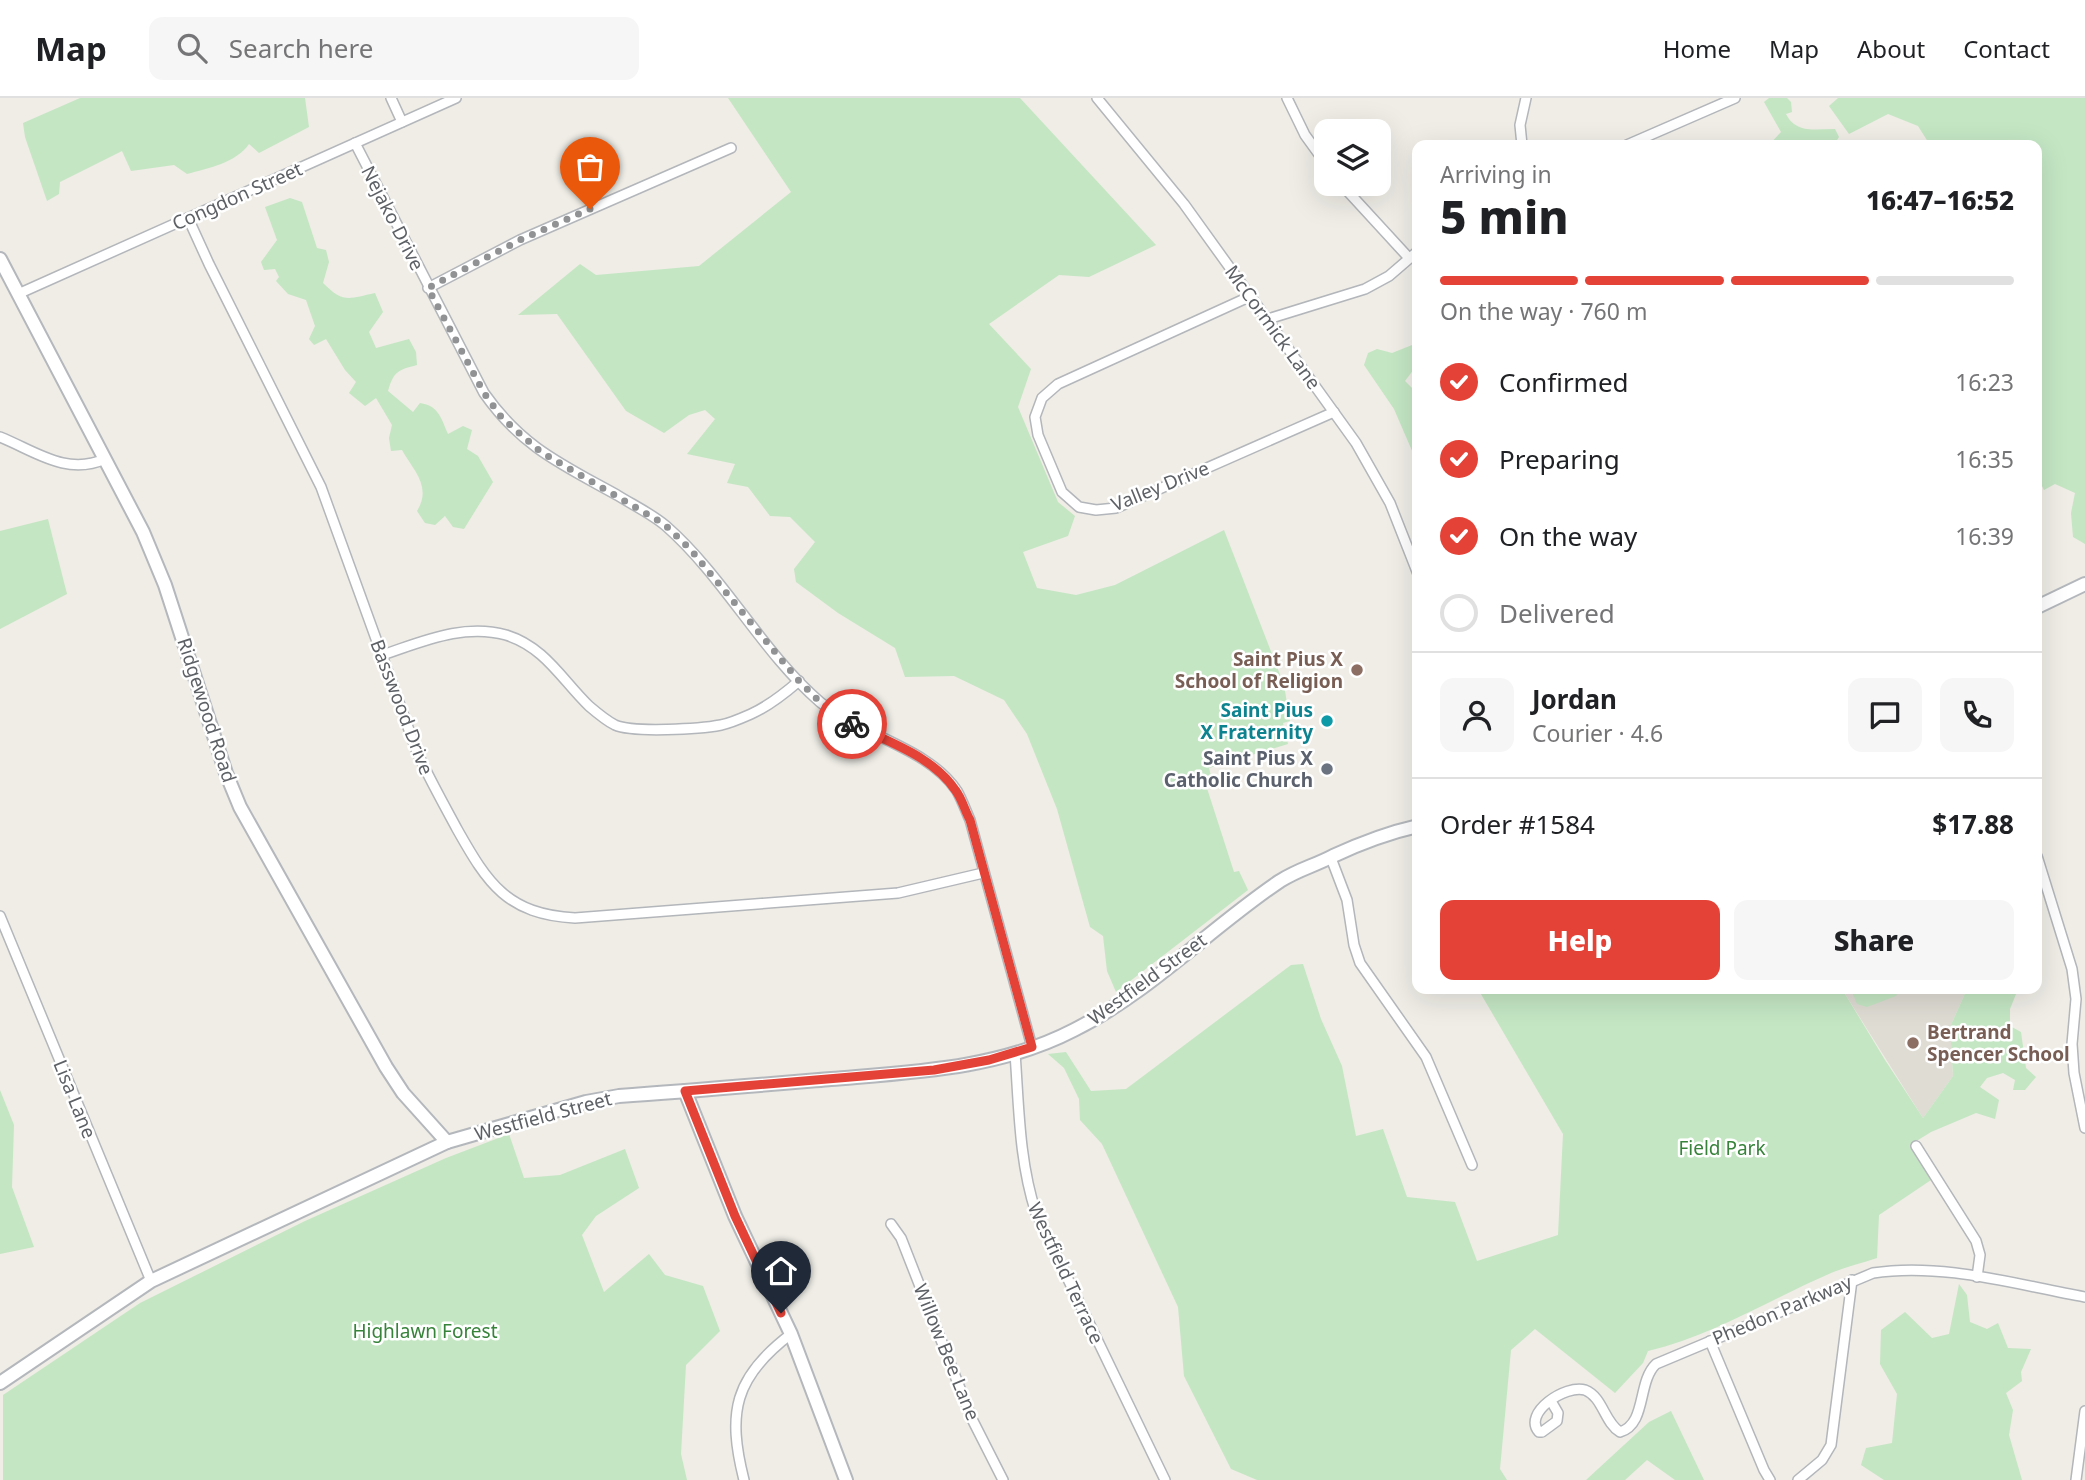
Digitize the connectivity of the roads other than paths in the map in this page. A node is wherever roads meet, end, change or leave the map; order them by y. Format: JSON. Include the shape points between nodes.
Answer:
{"nodes":[{"id":1,"x":391,"y":98,"type":"edge"},
{"id":2,"x":456,"y":98,"type":"edge"},
{"id":3,"x":1097,"y":98,"type":"edge"},
{"id":4,"x":1287,"y":98,"type":"edge"},
{"id":5,"x":1526,"y":98,"type":"edge"},
{"id":6,"x":1735,"y":98,"type":"edge"},
{"id":7,"x":402,"y":122,"type":"junction"},
{"id":8,"x":1522,"y":140,"type":"edge"},
{"id":9,"x":1638,"y":140,"type":"edge"},
{"id":10,"x":355,"y":143,"type":"junction"},
{"id":11,"x":1314,"y":147,"type":"edge"},
{"id":12,"x":731,"y":148,"type":"dead end"},
{"id":13,"x":1352,"y":196,"type":"edge"},
{"id":14,"x":188,"y":218,"type":"junction"},
{"id":15,"x":1412,"y":256,"type":"edge"},
{"id":16,"x":1409,"y":258,"type":"junction"},
{"id":17,"x":0,"y":259,"type":"edge"},
{"id":18,"x":428,"y":288,"type":"junction"},
{"id":19,"x":18,"y":294,"type":"junction"},
{"id":20,"x":1251,"y":296,"type":"junction"},
{"id":21,"x":1268,"y":319,"type":"junction"},
{"id":22,"x":1334,"y":412,"type":"junction"},
{"id":23,"x":0,"y":437,"type":"edge"},
{"id":24,"x":105,"y":459,"type":"junction"},
{"id":25,"x":1412,"y":559,"type":"edge"},
{"id":26,"x":2085,"y":584,"type":"edge"},
{"id":27,"x":2042,"y":605,"type":"edge"},
{"id":28,"x":382,"y":655,"type":"junction"},
{"id":29,"x":799,"y":681,"type":"junction"},
{"id":30,"x":1412,"y":828,"type":"edge"},
{"id":31,"x":1331,"y":858,"type":"junction"},
{"id":32,"x":2042,"y":872,"type":"edge"},
{"id":33,"x":983,"y":873,"type":"junction"},
{"id":34,"x":0,"y":916,"type":"edge"},
{"id":35,"x":1032,"y":1047,"type":"junction"},
{"id":36,"x":1015,"y":1053,"type":"junction"},
{"id":37,"x":685,"y":1091,"type":"junction"},
{"id":38,"x":2085,"y":1128,"type":"edge"},
{"id":39,"x":447,"y":1142,"type":"junction"},
{"id":40,"x":1916,"y":1146,"type":"dead end"},
{"id":41,"x":1472,"y":1165,"type":"dead end"},
{"id":42,"x":891,"y":1224,"type":"dead end"},
{"id":43,"x":1977,"y":1277,"type":"junction"},
{"id":44,"x":1852,"y":1280,"type":"junction"},
{"id":45,"x":151,"y":1281,"type":"junction"},
{"id":46,"x":2085,"y":1297,"type":"edge"},
{"id":47,"x":791,"y":1334,"type":"junction"},
{"id":48,"x":1710,"y":1341,"type":"junction"},
{"id":49,"x":0,"y":1383,"type":"edge"},
{"id":50,"x":1551,"y":1401,"type":"dead end"},
{"id":51,"x":2085,"y":1411,"type":"edge"},
{"id":52,"x":2079,"y":1475,"type":"edge"},
{"id":53,"x":744,"y":1480,"type":"edge"},
{"id":54,"x":846,"y":1480,"type":"edge"},
{"id":55,"x":1003,"y":1480,"type":"edge"},
{"id":56,"x":1165,"y":1480,"type":"edge"},
{"id":57,"x":1770,"y":1480,"type":"edge"},
{"id":58,"x":1798,"y":1480,"type":"edge"}],
"edges":[{"from":1,"to":7,"type":"street"},
{"from":2,"to":7,"type":"street","name":"Congdon Street"},
{"from":3,"to":20,"type":"street","name":"McCormick Lane","via":[[1184,204]]},
{"from":4,"to":11,"type":"street"},
{"from":5,"to":8,"type":"street"},
{"from":6,"to":9,"type":"street"},
{"from":7,"to":10,"type":"street","name":"Congdon Street"},
{"from":10,"to":14,"type":"street","name":"Congdon Street"},
{"from":10,"to":18,"type":"street","name":"Nejako Drive"},
{"from":12,"to":18,"type":"street","via":[[520,240]]},
{"from":13,"to":16,"type":"street"},
{"from":14,"to":19,"type":"street","name":"Congdon Street"},
{"from":14,"to":28,"type":"street","name":"Basswood Drive","via":[[321,487]]},
{"from":15,"to":16,"type":"street"},
{"from":16,"to":21,"type":"street","via":[[1366,289]]},
{"from":17,"to":19,"type":"main road","name":"Ridgewood Road"},
{"from":18,"to":29,"type":"street","name":"Nejako Drive","via":[[502,418],[541,452],[664,524],[691,550]]},
{"from":19,"to":24,"type":"main road","name":"Ridgewood Road"},
{"from":20,"to":21,"type":"street","name":"McCormick Lane"},
{"from":20,"to":22,"type":"street","name":"Valley Drive","via":[[1058,384],[1042,398],[1035,417],[1038,435],[1062,492],[1079,507],[1116,508]]},
{"from":21,"to":22,"type":"street","name":"McCormick Lane"},
{"from":22,"to":25,"type":"street","name":"McCormick Lane","via":[[1390,503]]},
{"from":23,"to":24,"type":"street","via":[[60,464],[85,466]]},
{"from":24,"to":39,"type":"main road","name":"Ridgewood Road","via":[[165,585],[240,807],[386,1067]]},
{"from":26,"to":27,"type":"main road"},
{"from":28,"to":29,"type":"street","via":[[476,629],[506,635],[528,644],[553,664],[590,706],[616,726],[644,730],[722,724],[776,701]]},
{"from":28,"to":33,"type":"street","name":"Basswood Drive","via":[[429,779],[480,869],[496,888],[522,906],[549,916],[575,918],[898,893]]},
{"from":29,"to":33,"type":"street","name":"Nejako Drive","via":[[845,721],[937,769],[957,791]]},
{"from":30,"to":31,"type":"main road","name":"Westfield Street","via":[[1370,839]]},
{"from":31,"to":35,"type":"main road","name":"Westfield Street","via":[[1281,880],[1111,1009]]},
{"from":31,"to":41,"type":"street","via":[[1347,900],[1360,963],[1426,1057]]},
{"from":32,"to":38,"type":"street","via":[[2072,969],[2074,1073]]},
{"from":33,"to":35,"type":"street","name":"Nejako Drive"},
{"from":34,"to":45,"type":"street","name":"Lisa Lane"},
{"from":35,"to":36,"type":"main road","name":"Westfield Street"},
{"from":36,"to":37,"type":"main road","name":"Westfield Street","via":[[934,1070]]},
{"from":36,"to":56,"type":"street","name":"Westfield Terrace","via":[[1023,1159],[1036,1213]]},
{"from":37,"to":39,"type":"main road","name":"Westfield Street","via":[[586,1102]]},
{"from":37,"to":47,"type":"main road","via":[[735,1216]]},
{"from":39,"to":45,"type":"main road","name":"Westfield Street"},
{"from":40,"to":43,"type":"street","via":[[1976,1241],[1980,1255]]},
{"from":42,"to":55,"type":"street","name":"Willow Bee Lane","via":[[901,1238],[972,1419]]},
{"from":43,"to":44,"type":"street","name":"Phedon Parkway","via":[[1896,1269]]},
{"from":43,"to":46,"type":"street","name":"Phedon Parkway"},
{"from":44,"to":48,"type":"street","name":"Phedon Parkway"},
{"from":44,"to":58,"type":"street","via":[[1831,1445],[1822,1460]]},
{"from":45,"to":49,"type":"main road","name":"Westfield Street"},
{"from":47,"to":53,"type":"street","via":[[748,1375],[739,1394],[738,1454]]},
{"from":47,"to":54,"type":"main road"},
{"from":48,"to":50,"type":"street","name":"Phedon Parkway","via":[[1648,1371],[1635,1423],[1626,1430],[1614,1429],[1588,1391],[1569,1389]]},
{"from":48,"to":57,"type":"street"},
{"from":51,"to":52,"type":"street"}]}
